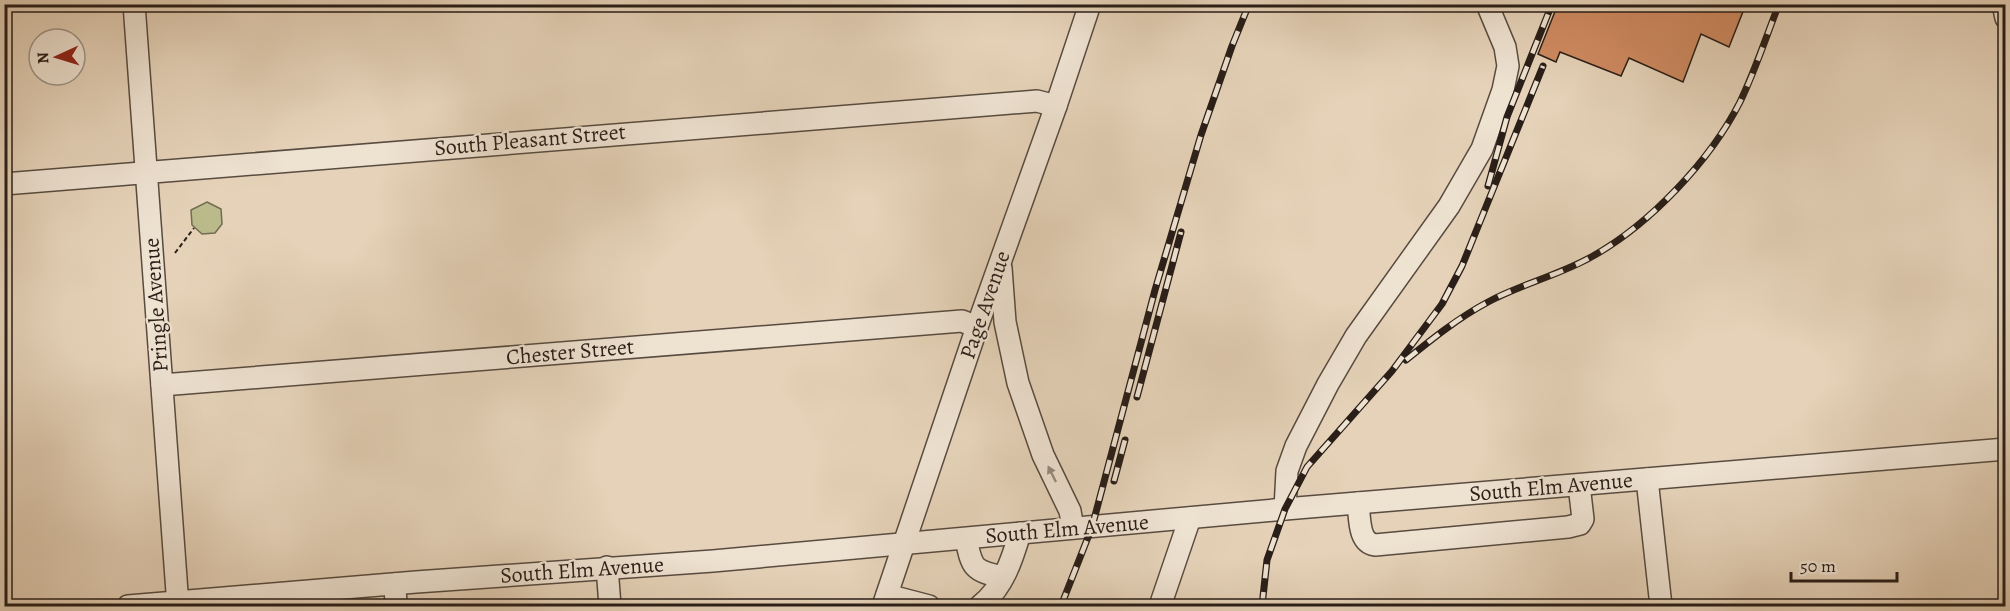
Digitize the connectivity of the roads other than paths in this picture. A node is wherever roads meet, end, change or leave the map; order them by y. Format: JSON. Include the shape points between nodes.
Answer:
{"nodes":[{"id":1,"x":134,"y":4,"type":"edge"},
{"id":2,"x":1090,"y":4,"type":"edge"},
{"id":3,"x":1487,"y":4,"type":"edge"},
{"id":4,"x":2004,"y":4,"type":"edge"},
{"id":5,"x":2006,"y":18,"type":"edge"},
{"id":6,"x":1056,"y":106,"type":"junction"},
{"id":7,"x":146,"y":171,"type":"junction"},
{"id":8,"x":4,"y":184,"type":"edge"},
{"id":9,"x":1000,"y":261,"type":"junction"},
{"id":10,"x":977,"y":327,"type":"junction"},
{"id":11,"x":162,"y":385,"type":"junction"},
{"id":12,"x":2006,"y":449,"type":"edge"},
{"id":13,"x":1647,"y":479,"type":"junction"},
{"id":14,"x":1579,"y":485,"type":"junction"},
{"id":15,"x":1358,"y":503,"type":"junction"},
{"id":16,"x":1285,"y":509,"type":"junction"},
{"id":17,"x":1190,"y":518,"type":"junction"},
{"id":18,"x":1073,"y":528,"type":"junction"},
{"id":19,"x":1020,"y":533,"type":"junction"},
{"id":20,"x":966,"y":539,"type":"junction"},
{"id":21,"x":903,"y":545,"type":"junction"},
{"id":22,"x":607,"y":567,"type":"junction"},
{"id":23,"x":1003,"y":577,"type":"junction"},
{"id":24,"x":394,"y":584,"type":"junction"},
{"id":25,"x":885,"y":601,"type":"edge"},
{"id":26,"x":178,"y":604,"type":"edge"},
{"id":27,"x":128,"y":606,"type":"edge"},
{"id":28,"x":396,"y":606,"type":"edge"},
{"id":29,"x":610,"y":606,"type":"edge"},
{"id":30,"x":929,"y":606,"type":"edge"},
{"id":31,"x":980,"y":606,"type":"edge"},
{"id":32,"x":1160,"y":606,"type":"edge"},
{"id":33,"x":1660,"y":606,"type":"edge"}],
"edges":[{"from":1,"to":7,"type":"street","name":"Pringle Avenue"},
{"from":2,"to":6,"type":"street","name":"Page Avenue"},
{"from":3,"to":16,"type":"street","via":[[1505,47],[1508,66],[1482,149],[1449,206],[1356,336],[1328,384],[1287,471]]},
{"from":4,"to":5,"type":"street"},
{"from":6,"to":7,"type":"street","name":"South Pleasant Street","via":[[1037,102]]},
{"from":6,"to":9,"type":"street","name":"Page Avenue"},
{"from":7,"to":8,"type":"street","name":"South Pleasant Street"},
{"from":7,"to":11,"type":"street","name":"Pringle Avenue"},
{"from":9,"to":10,"type":"street","name":"Page Avenue"},
{"from":18,"to":9,"type":"street","one_way":true,"via":[[1070,511],[1043,455],[1018,383],[1005,322]]},
{"from":10,"to":11,"type":"street","name":"Chester Street","via":[[962,321]]},
{"from":10,"to":21,"type":"street","name":"Page Avenue"},
{"from":11,"to":26,"type":"street","name":"Pringle Avenue"},
{"from":12,"to":13,"type":"street","name":"South Elm Avenue"},
{"from":13,"to":14,"type":"street","name":"South Elm Avenue"},
{"from":13,"to":33,"type":"street"},
{"from":14,"to":15,"type":"street","name":"South Elm Avenue"},
{"from":14,"to":15,"type":"street","via":[[1583,519],[1580,524],[1375,545],[1368,544],[1363,537]]},
{"from":15,"to":16,"type":"street","name":"South Elm Avenue"},
{"from":16,"to":17,"type":"street","name":"South Elm Avenue"},
{"from":17,"to":18,"type":"street","name":"South Elm Avenue"},
{"from":17,"to":32,"type":"street"},
{"from":18,"to":19,"type":"street","name":"South Elm Avenue"},
{"from":19,"to":20,"type":"street","name":"South Elm Avenue"},
{"from":19,"to":23,"type":"street"},
{"from":20,"to":21,"type":"street","name":"South Elm Avenue"},
{"from":20,"to":23,"type":"street","via":[[971,562],[982,573]]},
{"from":21,"to":22,"type":"street","name":"South Elm Avenue"},
{"from":21,"to":25,"type":"street","name":"Page Avenue"},
{"from":22,"to":24,"type":"street","name":"South Elm Avenue"},
{"from":22,"to":29,"type":"street"},
{"from":23,"to":31,"type":"street","via":[[991,597]]},
{"from":24,"to":26,"type":"street","name":"South Elm Avenue"},
{"from":24,"to":28,"type":"street"},
{"from":25,"to":30,"type":"street"},
{"from":26,"to":27,"type":"street","name":"South Elm Avenue"}]}
